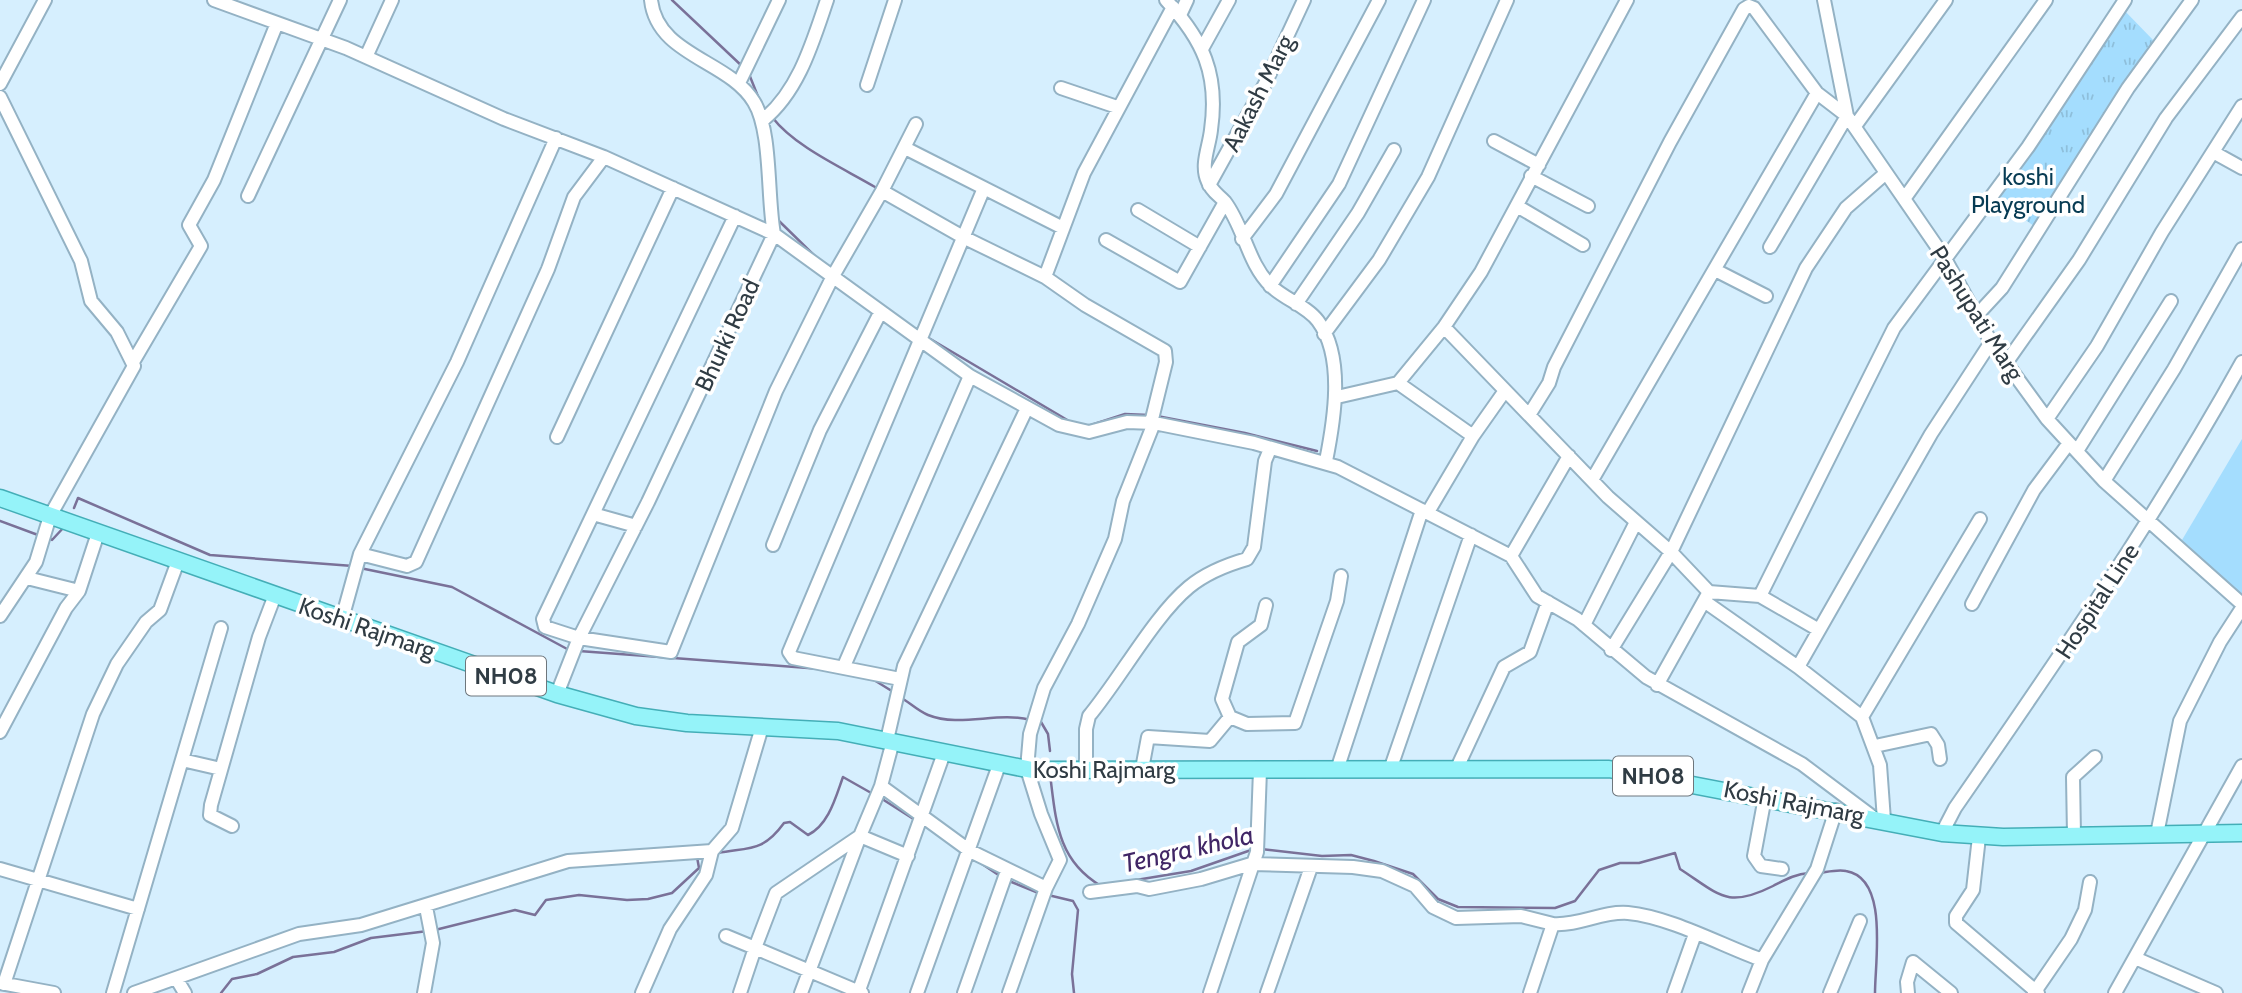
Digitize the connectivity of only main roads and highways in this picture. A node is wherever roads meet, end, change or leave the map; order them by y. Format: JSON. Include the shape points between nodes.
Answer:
{"nodes":[{"id":1,"x":0,"y":498,"type":"edge"},
{"id":2,"x":2242,"y":833,"type":"edge"}],
"edges":[{"from":1,"to":2,"type":"main road","name":"Koshi Rajmarg","number":"NH08","via":[[557,694],[636,716],[838,731],[1030,770],[1609,769],[1942,834]]}]}
